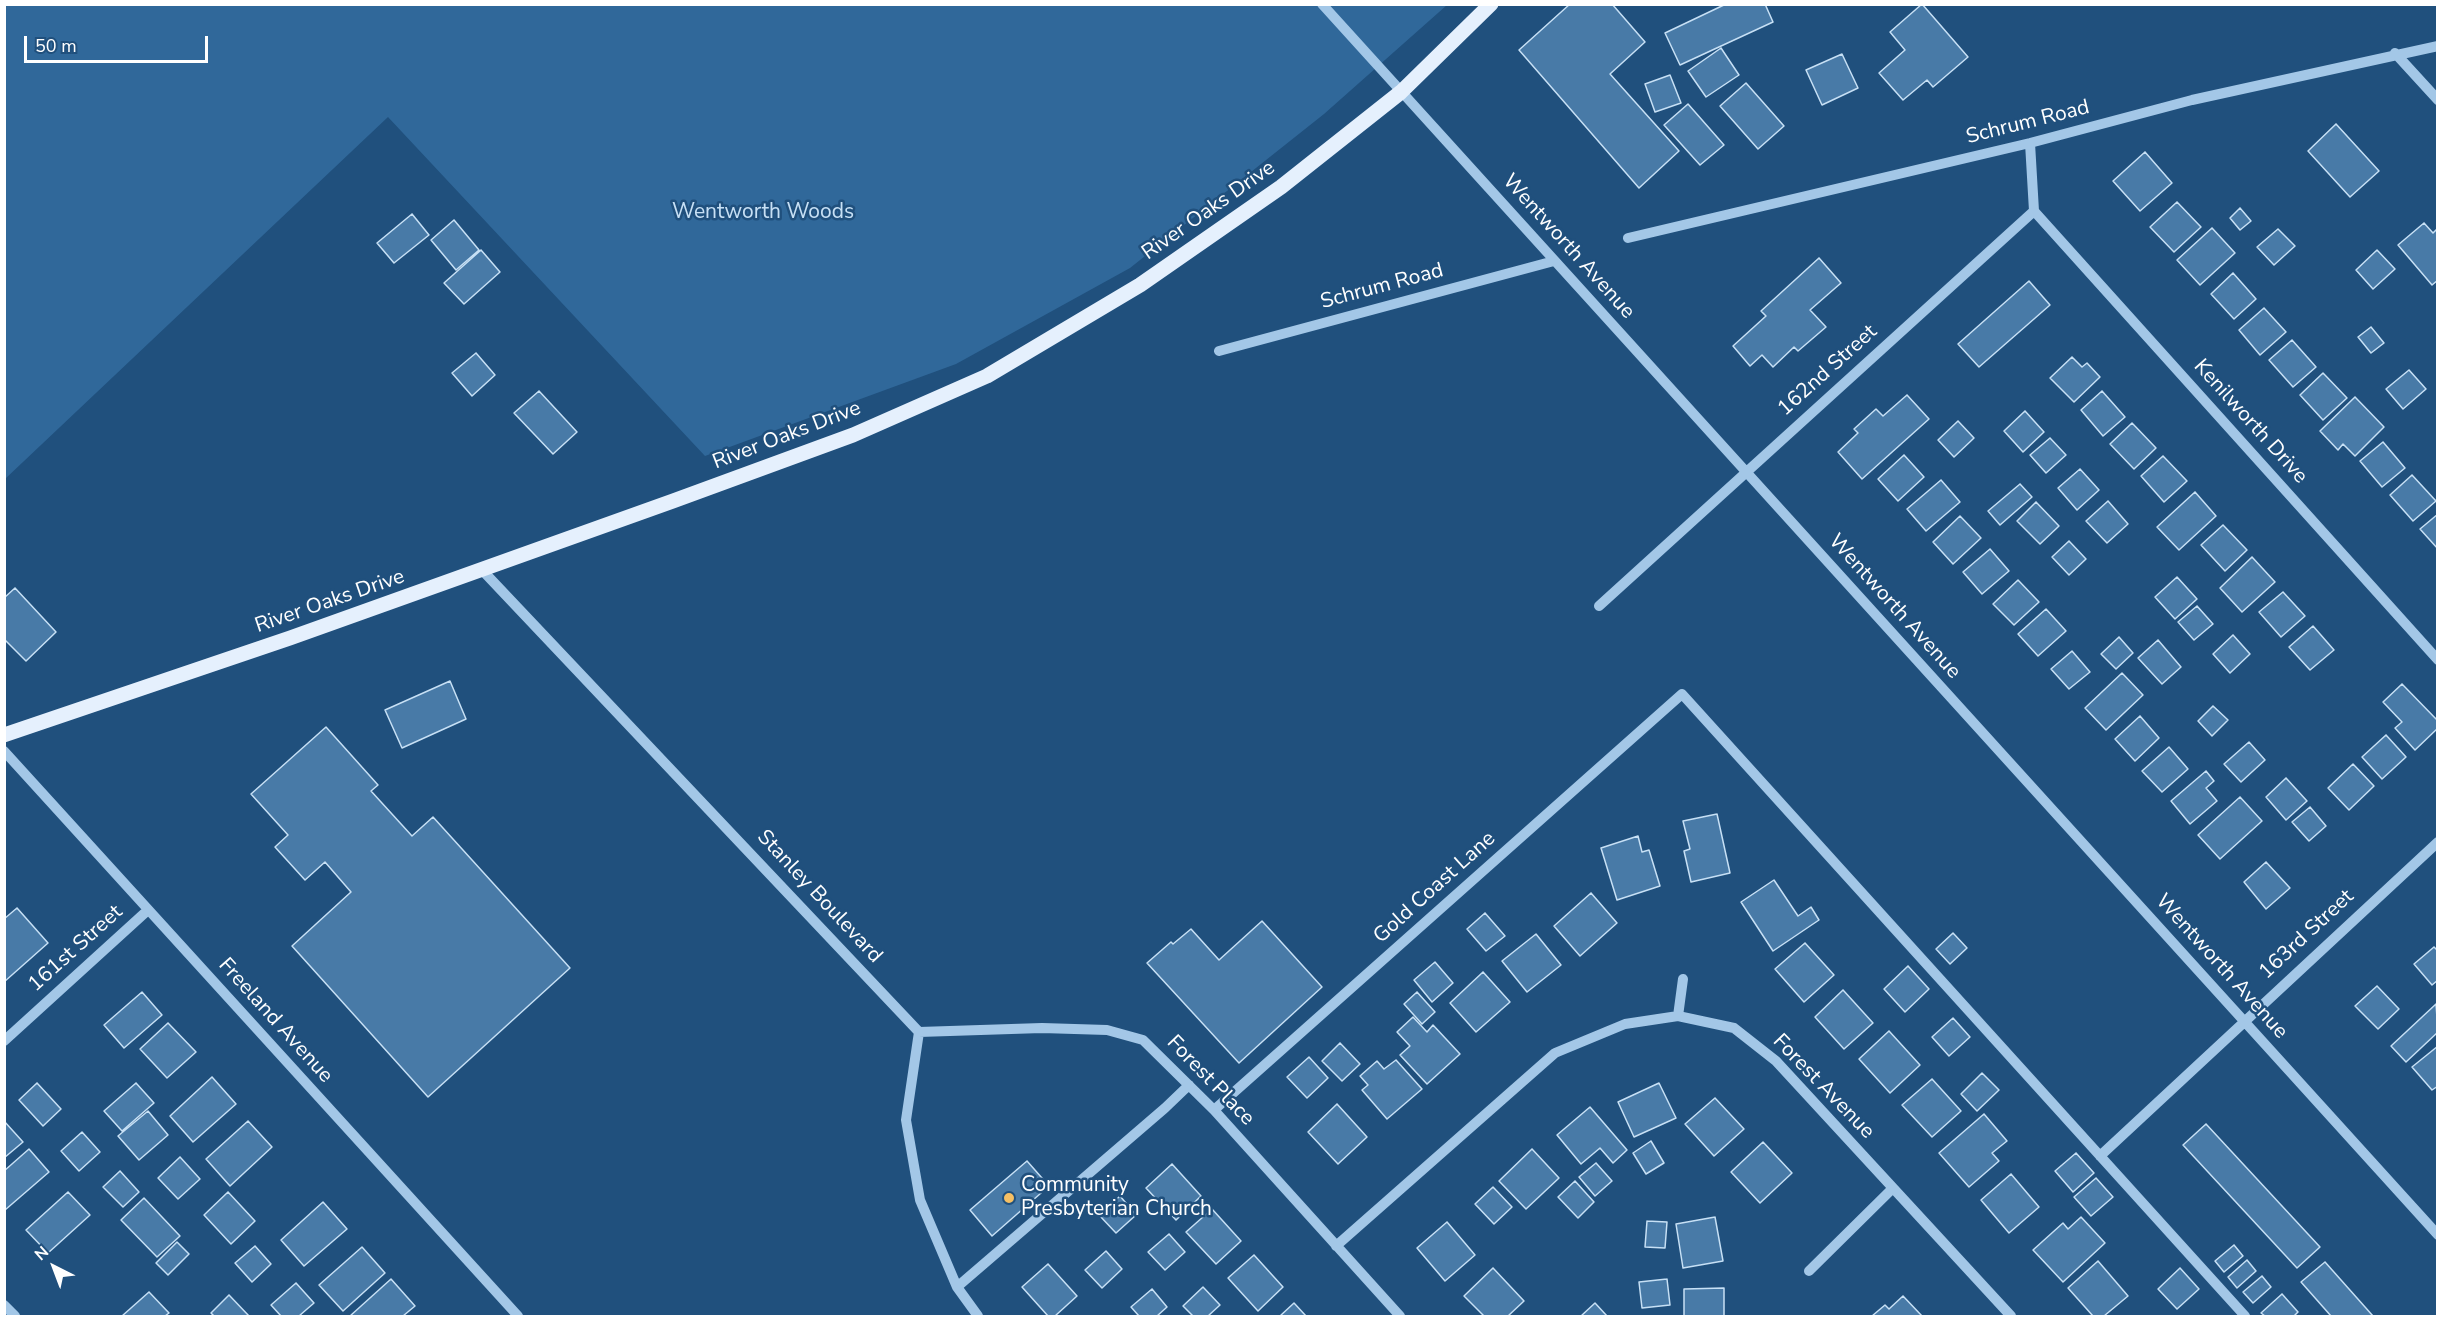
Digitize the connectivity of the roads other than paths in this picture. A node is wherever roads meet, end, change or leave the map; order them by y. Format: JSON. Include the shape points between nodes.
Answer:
{"nodes":[{"id":1,"x":1322,"y":4,"type":"edge"},
{"id":2,"x":1491,"y":4,"type":"edge"},
{"id":3,"x":2438,"y":46,"type":"edge"},
{"id":4,"x":2395,"y":53,"type":"junction"},
{"id":5,"x":1401,"y":92,"type":"junction"},
{"id":6,"x":2438,"y":100,"type":"edge"},
{"id":7,"x":2030,"y":143,"type":"junction"},
{"id":8,"x":2034,"y":211,"type":"junction"},
{"id":9,"x":1628,"y":238,"type":"dead end"},
{"id":10,"x":1554,"y":261,"type":"junction"},
{"id":11,"x":1219,"y":351,"type":"dead end"},
{"id":12,"x":1746,"y":472,"type":"junction"},
{"id":13,"x":483,"y":571,"type":"junction"},
{"id":14,"x":1599,"y":606,"type":"dead end"},
{"id":15,"x":2438,"y":660,"type":"edge"},
{"id":16,"x":4,"y":735,"type":"edge"},
{"id":17,"x":4,"y":751,"type":"edge"},
{"id":18,"x":2438,"y":842,"type":"edge"},
{"id":19,"x":148,"y":910,"type":"junction"},
{"id":20,"x":1683,"y":980,"type":"dead end"},
{"id":21,"x":1678,"y":1016,"type":"junction"},
{"id":22,"x":2243,"y":1020,"type":"junction"},
{"id":23,"x":919,"y":1032,"type":"junction"},
{"id":24,"x":4,"y":1041,"type":"edge"},
{"id":25,"x":1189,"y":1085,"type":"junction"},
{"id":26,"x":1214,"y":1110,"type":"junction"},
{"id":27,"x":2100,"y":1156,"type":"junction"},
{"id":28,"x":1892,"y":1189,"type":"junction"},
{"id":29,"x":2438,"y":1235,"type":"edge"},
{"id":30,"x":1336,"y":1246,"type":"junction"},
{"id":31,"x":1809,"y":1271,"type":"dead end"},
{"id":32,"x":957,"y":1287,"type":"junction"},
{"id":33,"x":4,"y":1305,"type":"edge"},
{"id":34,"x":15,"y":1317,"type":"edge"},
{"id":35,"x":518,"y":1317,"type":"edge"},
{"id":36,"x":978,"y":1317,"type":"edge"},
{"id":37,"x":1400,"y":1317,"type":"edge"},
{"id":38,"x":2011,"y":1317,"type":"edge"},
{"id":39,"x":2245,"y":1317,"type":"edge"}],
"edges":[{"from":1,"to":5,"type":"street","name":"Wentworth Avenue"},
{"from":2,"to":5,"type":"main road","name":"River Oaks Drive"},
{"from":3,"to":4,"type":"street","name":"Schrum Road"},
{"from":4,"to":6,"type":"street"},
{"from":4,"to":7,"type":"street","name":"Schrum Road"},
{"from":5,"to":10,"type":"street","name":"Wentworth Avenue"},
{"from":5,"to":13,"type":"main road","name":"River Oaks Drive","via":[[1281,187],[1140,285],[987,376],[854,435]]},
{"from":7,"to":8,"type":"street"},
{"from":7,"to":9,"type":"street","name":"Schrum Road"},
{"from":8,"to":12,"type":"street","name":"162nd Street"},
{"from":8,"to":15,"type":"street","name":"Kenilworth Drive"},
{"from":10,"to":11,"type":"street","name":"Schrum Road"},
{"from":10,"to":12,"type":"street","name":"Wentworth Avenue"},
{"from":12,"to":14,"type":"street","name":"162nd Street"},
{"from":12,"to":22,"type":"street","name":"Wentworth Avenue"},
{"from":13,"to":16,"type":"main road","name":"River Oaks Drive"},
{"from":13,"to":23,"type":"street","name":"Stanley Boulevard"},
{"from":17,"to":19,"type":"street","name":"Freeland Avenue"},
{"from":18,"to":22,"type":"street","name":"163rd Street"},
{"from":19,"to":24,"type":"street","name":"161st Street"},
{"from":19,"to":35,"type":"street","name":"Freeland Avenue"},
{"from":20,"to":21,"type":"street"},
{"from":21,"to":28,"type":"street","name":"Forest Avenue","via":[[1734,1028],[1776,1061]]},
{"from":21,"to":30,"type":"street","name":"Forest Avenue","via":[[1625,1024],[1555,1053]]},
{"from":22,"to":27,"type":"street","name":"163rd Street"},
{"from":22,"to":29,"type":"street","name":"Wentworth Avenue"},
{"from":23,"to":25,"type":"street","name":"Forest Place","via":[[1107,1030],[1143,1040]]},
{"from":23,"to":32,"type":"street","via":[[906,1120],[920,1200]]},
{"from":25,"to":26,"type":"street","name":"Forest Place"},
{"from":25,"to":32,"type":"street"},
{"from":26,"to":27,"type":"street","name":"Gold Coast Lane","via":[[1682,694]]},
{"from":26,"to":30,"type":"street","name":"Forest Place"},
{"from":27,"to":39,"type":"street"},
{"from":28,"to":31,"type":"street"},
{"from":28,"to":38,"type":"street","name":"Forest Avenue"},
{"from":30,"to":37,"type":"street","name":"Forest Place"},
{"from":32,"to":36,"type":"street"},
{"from":33,"to":34,"type":"street"}]}
